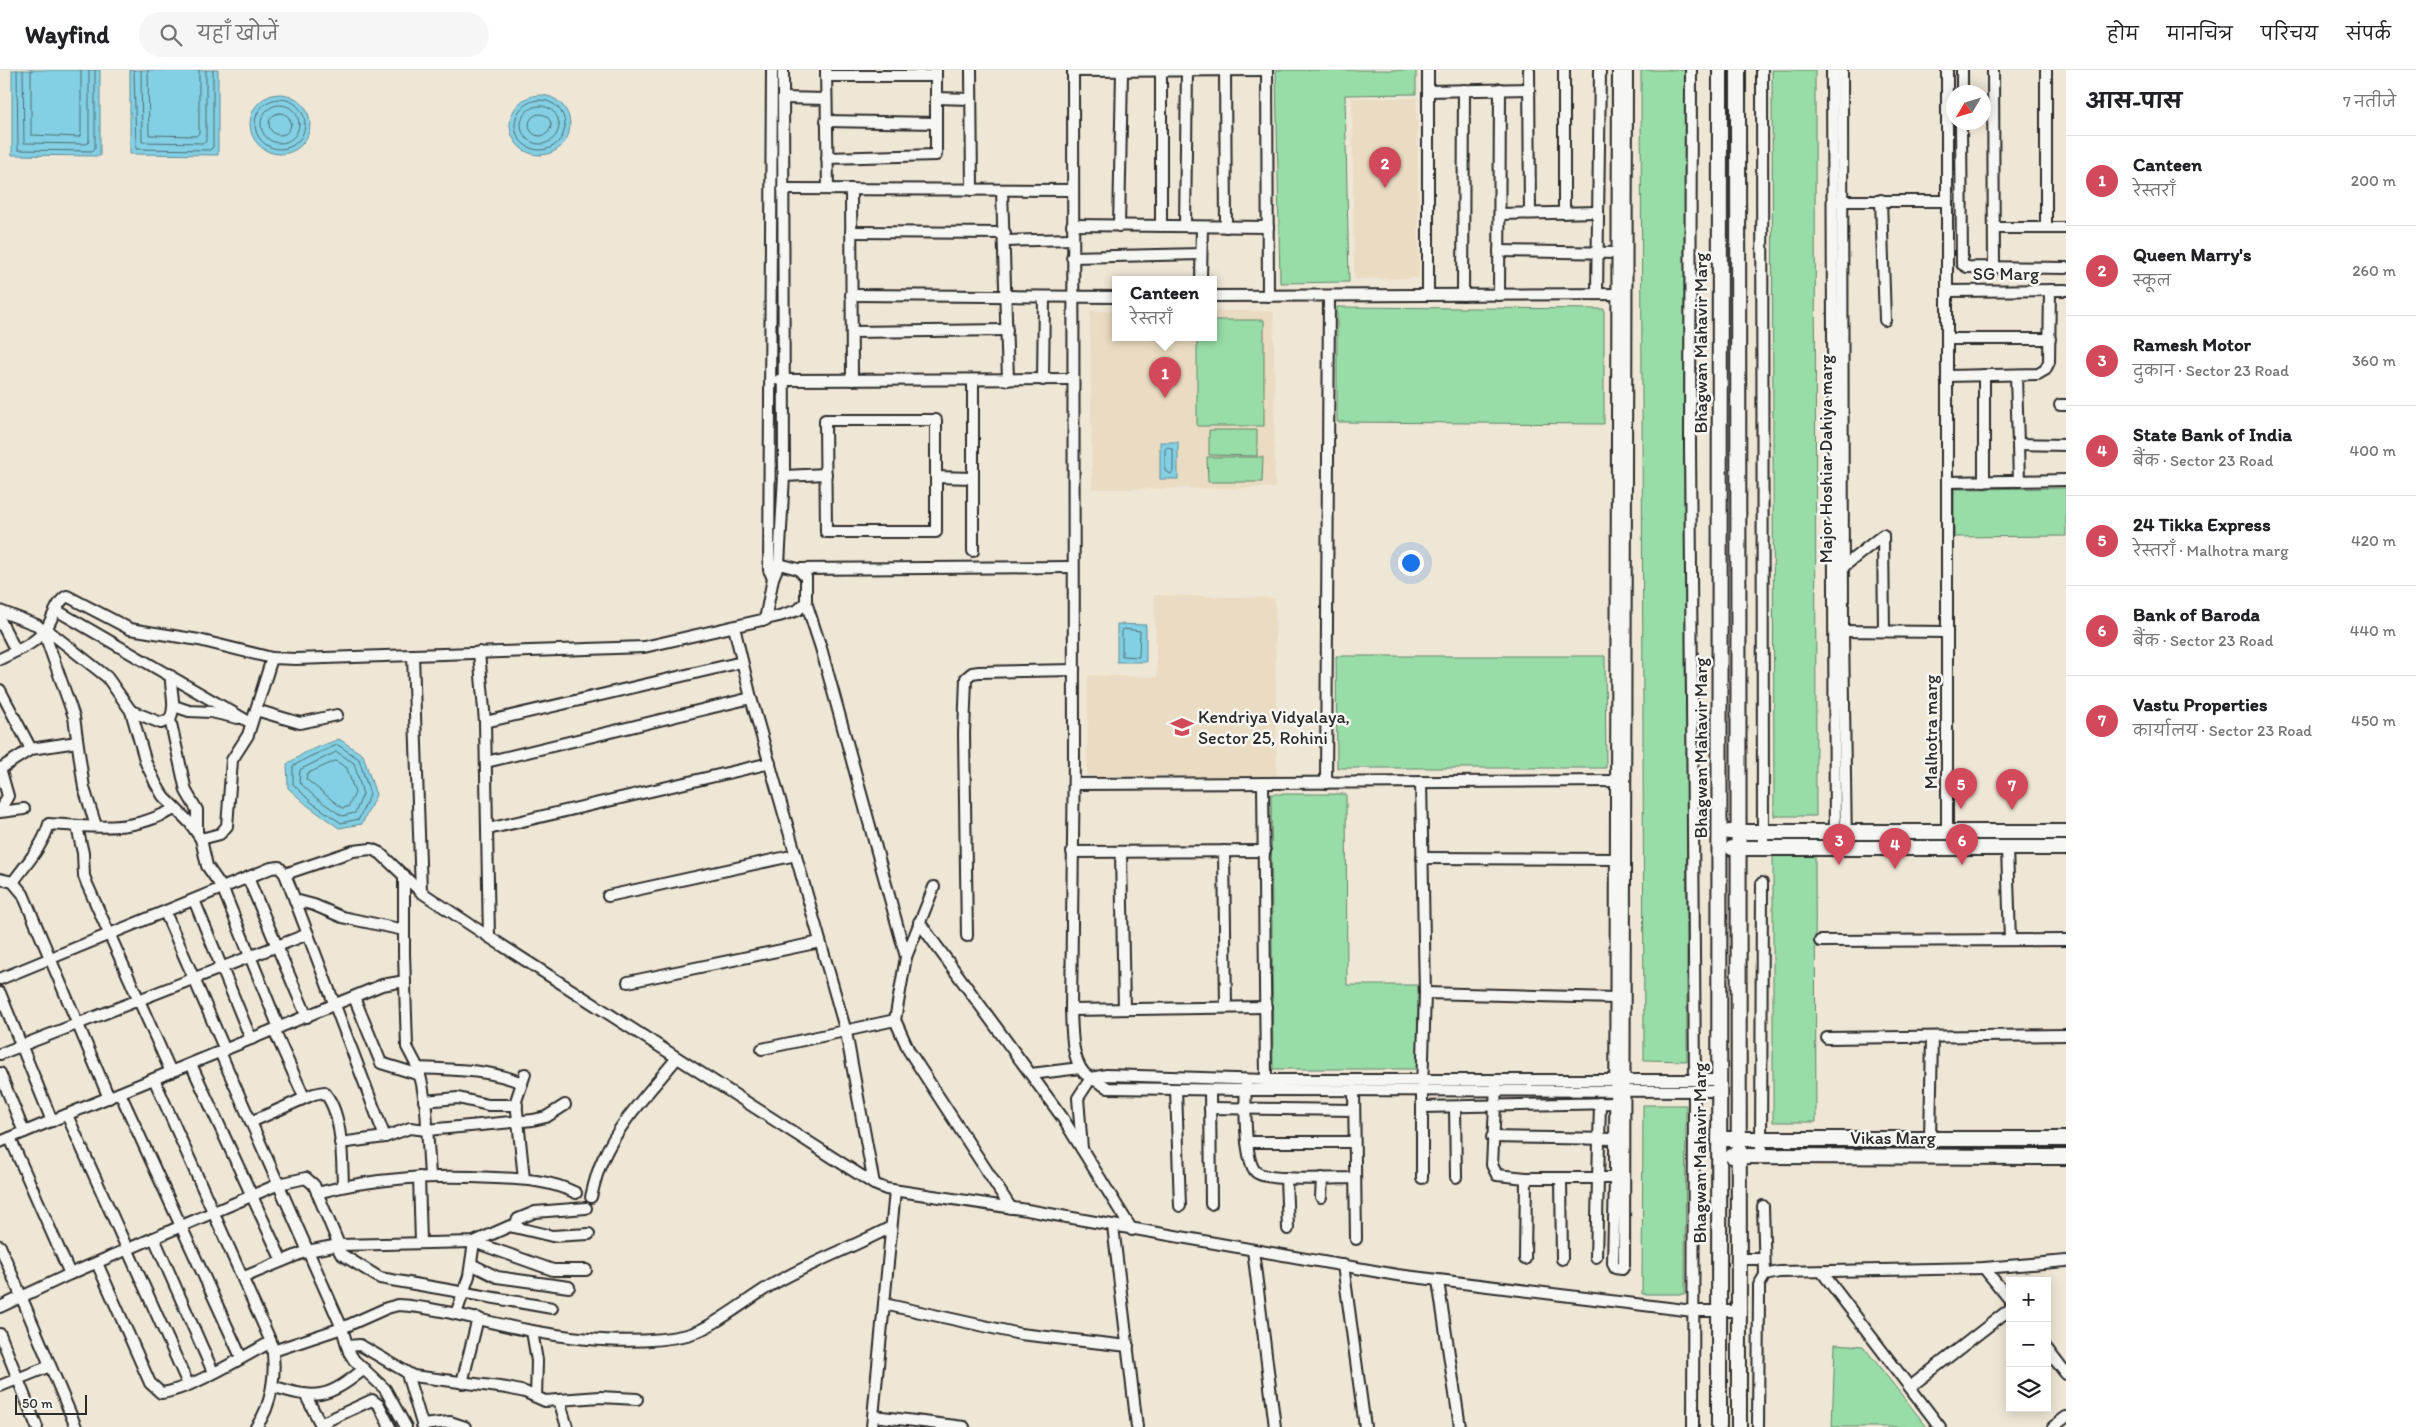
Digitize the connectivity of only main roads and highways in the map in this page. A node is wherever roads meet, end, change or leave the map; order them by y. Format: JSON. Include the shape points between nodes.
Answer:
{"nodes":[{"id":1,"x":1720,"y":70,"type":"edge"},
{"id":2,"x":1738,"y":70,"type":"edge"},
{"id":3,"x":1738,"y":289,"type":"junction"},
{"id":4,"x":1720,"y":290,"type":"junction"},
{"id":5,"x":1720,"y":832,"type":"junction"},
{"id":6,"x":1739,"y":832,"type":"junction"},
{"id":7,"x":2066,"y":832,"type":"edge"},
{"id":8,"x":1720,"y":848,"type":"junction"},
{"id":9,"x":1739,"y":848,"type":"junction"},
{"id":10,"x":2066,"y":848,"type":"edge"},
{"id":11,"x":1719,"y":1139,"type":"junction"},
{"id":12,"x":1739,"y":1139,"type":"junction"},
{"id":13,"x":2066,"y":1139,"type":"edge"},
{"id":14,"x":1719,"y":1156,"type":"junction"},
{"id":15,"x":1739,"y":1156,"type":"junction"},
{"id":16,"x":2066,"y":1157,"type":"edge"},
{"id":17,"x":1719,"y":1427,"type":"edge"},
{"id":18,"x":1739,"y":1427,"type":"edge"}],
"edges":[{"from":1,"to":4,"type":"main road","name":"Bhagwan Mahavir Marg"},
{"from":2,"to":3,"type":"main road"},
{"from":3,"to":4,"type":"main road"},
{"from":3,"to":6,"type":"main road"},
{"from":4,"to":5,"type":"main road","name":"Bhagwan Mahavir Marg"},
{"from":5,"to":6,"type":"main road"},
{"from":5,"to":8,"type":"main road","name":"Bhagwan Mahavir Marg"},
{"from":6,"to":7,"type":"main road"},
{"from":6,"to":9,"type":"main road"},
{"from":8,"to":9,"type":"main road"},
{"from":8,"to":11,"type":"main road","name":"Bhagwan Mahavir Marg"},
{"from":9,"to":10,"type":"main road"},
{"from":9,"to":12,"type":"main road"},
{"from":11,"to":12,"type":"main road","name":"Vikas Marg"},
{"from":11,"to":14,"type":"main road","name":"Bhagwan Mahavir Marg"},
{"from":12,"to":13,"type":"main road","name":"Vikas Marg"},
{"from":12,"to":15,"type":"main road"},
{"from":14,"to":15,"type":"main road","name":"Vikas Marg"},
{"from":14,"to":17,"type":"main road","name":"Bhagwan Mahavir Marg"},
{"from":15,"to":16,"type":"main road","name":"Vikas Marg"},
{"from":15,"to":18,"type":"main road"}]}
